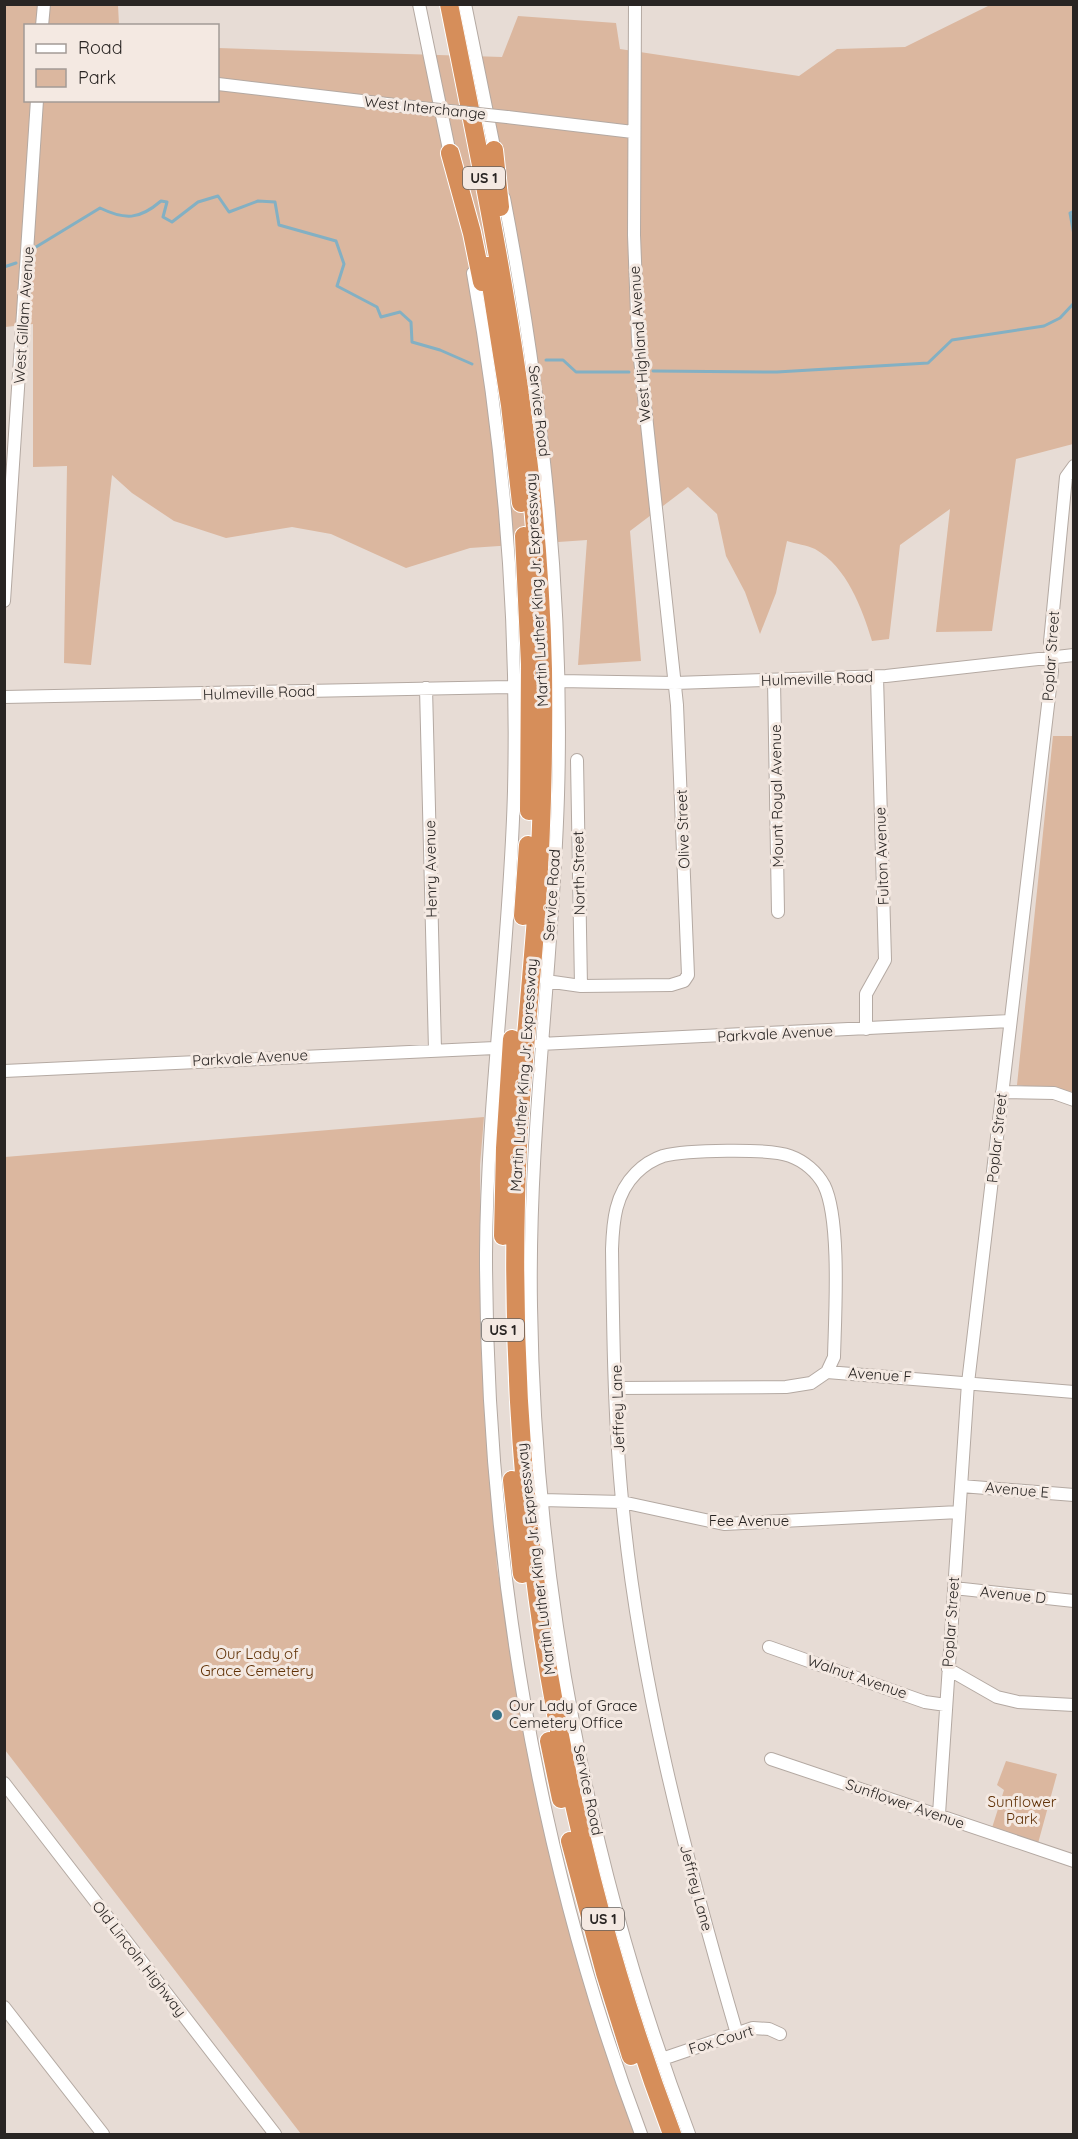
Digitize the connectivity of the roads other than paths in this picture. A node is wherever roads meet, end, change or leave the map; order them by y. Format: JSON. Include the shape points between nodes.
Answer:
{"nodes":[{"id":1,"x":44,"y":4,"type":"edge"},
{"id":2,"x":419,"y":4,"type":"edge"},
{"id":3,"x":436,"y":4,"type":"edge"},
{"id":4,"x":449,"y":4,"type":"edge"},
{"id":5,"x":465,"y":4,"type":"edge"},
{"id":6,"x":635,"y":4,"type":"edge"},
{"id":7,"x":42,"y":24,"type":"edge"},
{"id":8,"x":219,"y":84,"type":"edge"},
{"id":9,"x":37,"y":102,"type":"edge"},
{"id":10,"x":633,"y":132,"type":"junction"},
{"id":11,"x":494,"y":150,"type":"junction"},
{"id":12,"x":450,"y":153,"type":"junction"},
{"id":13,"x":499,"y":333,"type":"junction"},
{"id":14,"x":516,"y":352,"type":"junction"},
{"id":15,"x":1074,"y":466,"type":"edge"},
{"id":16,"x":4,"y":602,"type":"edge"},
{"id":17,"x":1074,"y":655,"type":"edge"},
{"id":18,"x":1052,"y":657,"type":"junction"},
{"id":19,"x":877,"y":677,"type":"junction"},
{"id":20,"x":774,"y":680,"type":"junction"},
{"id":21,"x":559,"y":681,"type":"junction"},
{"id":22,"x":675,"y":683,"type":"junction"},
{"id":23,"x":514,"y":687,"type":"junction"},
{"id":24,"x":426,"y":688,"type":"junction"},
{"id":25,"x":4,"y":697,"type":"edge"},
{"id":26,"x":578,"y":760,"type":"dead end"},
{"id":27,"x":778,"y":912,"type":"dead end"},
{"id":28,"x":546,"y":981,"type":"junction"},
{"id":29,"x":581,"y":986,"type":"junction"},
{"id":30,"x":1010,"y":1021,"type":"junction"},
{"id":31,"x":866,"y":1029,"type":"junction"},
{"id":32,"x":540,"y":1044,"type":"junction"},
{"id":33,"x":495,"y":1048,"type":"junction"},
{"id":34,"x":435,"y":1050,"type":"junction"},
{"id":35,"x":4,"y":1071,"type":"edge"},
{"id":36,"x":1002,"y":1092,"type":"junction"},
{"id":37,"x":1074,"y":1102,"type":"edge"},
{"id":38,"x":827,"y":1372,"type":"junction"},
{"id":39,"x":969,"y":1383,"type":"junction"},
{"id":40,"x":617,"y":1388,"type":"junction"},
{"id":41,"x":1074,"y":1392,"type":"edge"},
{"id":42,"x":961,"y":1486,"type":"junction"},
{"id":43,"x":1074,"y":1495,"type":"edge"},
{"id":44,"x":542,"y":1500,"type":"junction"},
{"id":45,"x":622,"y":1502,"type":"junction"},
{"id":46,"x":959,"y":1512,"type":"junction"},
{"id":47,"x":954,"y":1588,"type":"junction"},
{"id":48,"x":1074,"y":1601,"type":"edge"},
{"id":49,"x":769,"y":1647,"type":"dead end"},
{"id":50,"x":948,"y":1670,"type":"junction"},
{"id":51,"x":946,"y":1705,"type":"junction"},
{"id":52,"x":1074,"y":1705,"type":"edge"},
{"id":53,"x":771,"y":1759,"type":"dead end"},
{"id":54,"x":4,"y":1783,"type":"edge"},
{"id":55,"x":939,"y":1814,"type":"junction"},
{"id":56,"x":1074,"y":1861,"type":"edge"},
{"id":57,"x":4,"y":2007,"type":"edge"},
{"id":58,"x":737,"y":2034,"type":"junction"},
{"id":59,"x":780,"y":2034,"type":"dead end"},
{"id":60,"x":655,"y":2063,"type":"junction"},
{"id":61,"x":103,"y":2134,"type":"edge"},
{"id":62,"x":275,"y":2134,"type":"edge"},
{"id":63,"x":641,"y":2134,"type":"edge"},
{"id":64,"x":659,"y":2134,"type":"edge"},
{"id":65,"x":672,"y":2134,"type":"edge"},
{"id":66,"x":687,"y":2134,"type":"edge"}],
"edges":[{"from":1,"to":7,"type":"street"},
{"from":2,"to":12,"type":"street"},
{"from":3,"to":13,"type":"highway","name":"Martin Luther King Jr. Expressway","number":"US 1"},
{"from":4,"to":14,"type":"highway","name":"Martin Luther King Jr. Expressway","number":"US 1"},
{"from":5,"to":11,"type":"street","name":"Service Road"},
{"from":6,"to":10,"type":"street","name":"West Highland Avenue"},
{"from":8,"to":10,"type":"street","name":"West Interchange","bridge":true},
{"from":9,"to":16,"type":"street","name":"West Gillam Avenue"},
{"from":10,"to":22,"type":"street","name":"West Highland Avenue","via":[[638,340]]},
{"from":11,"to":14,"type":"highway"},
{"from":11,"to":21,"type":"street","name":"Service Road","via":[[523,298],[538,401],[554,558]]},
{"from":12,"to":13,"type":"highway","via":[[488,313]]},
{"from":12,"to":23,"type":"street","via":[[494,407],[509,561]]},
{"from":13,"to":64,"type":"highway","name":"Martin Luther King Jr. Expressway","number":"US 1","via":[[521,508],[531,706],[528,836],[503,1199],[510,1460],[527,1616],[563,1810],[605,1973]]},
{"from":14,"to":60,"type":"highway","name":"Martin Luther King Jr. Expressway","number":"US 1","via":[[538,559],[543,706],[538,880],[516,1200],[516,1335],[522,1459],[540,1614],[565,1758],[603,1919]]},
{"from":15,"to":18,"type":"street","name":"Poplar Street","via":[[1066,477],[1050,642]]},
{"from":17,"to":18,"type":"street","name":"Hulmeville Road"},
{"from":18,"to":19,"type":"street","name":"Hulmeville Road"},
{"from":18,"to":30,"type":"street","name":"Poplar Street"},
{"from":19,"to":20,"type":"street","name":"Hulmeville Road"},
{"from":19,"to":31,"type":"street","name":"Fulton Avenue","via":[[885,960],[866,994]]},
{"from":20,"to":22,"type":"street","name":"Hulmeville Road"},
{"from":20,"to":27,"type":"street","name":"Mount Royal Avenue"},
{"from":21,"to":22,"type":"street","name":"Hulmeville Road"},
{"from":21,"to":28,"type":"street","name":"Service Road","via":[[556,837]]},
{"from":22,"to":29,"type":"street","name":"Olive Street","via":[[688,975],[684,981],[671,985]]},
{"from":23,"to":24,"type":"street","name":"Hulmeville Road"},
{"from":23,"to":33,"type":"street","via":[[512,835]]},
{"from":24,"to":25,"type":"street","name":"Hulmeville Road"},
{"from":24,"to":34,"type":"street","name":"Henry Avenue"},
{"from":26,"to":29,"type":"street","name":"North Street"},
{"from":28,"to":29,"type":"street"},
{"from":28,"to":32,"type":"street","name":"Service Road"},
{"from":30,"to":31,"type":"street","name":"Parkvale Avenue"},
{"from":30,"to":36,"type":"street","name":"Poplar Street"},
{"from":31,"to":32,"type":"street","name":"Parkvale Avenue"},
{"from":32,"to":44,"type":"street","name":"Service Road","via":[[531,1252],[534,1397]]},
{"from":33,"to":34,"type":"street","name":"Parkvale Avenue"},
{"from":33,"to":63,"type":"street","via":[[487,1199],[488,1346],[494,1462],[511,1618],[530,1732],[562,1876]]},
{"from":34,"to":35,"type":"street","name":"Parkvale Avenue"},
{"from":36,"to":37,"type":"street"},
{"from":36,"to":39,"type":"street","name":"Poplar Street"},
{"from":38,"to":39,"type":"street","name":"Avenue F"},
{"from":38,"to":40,"type":"street","name":"Avenue F","via":[[811,1383],[786,1387]]},
{"from":38,"to":40,"type":"street","name":"Jeffrey Lane","via":[[834,1357],[834,1224],[829,1196],[819,1178],[803,1162],[784,1154],[676,1154],[652,1161],[638,1171],[616,1209],[612,1249]]},
{"from":39,"to":41,"type":"street","name":"Avenue F"},
{"from":39,"to":42,"type":"street","name":"Poplar Street"},
{"from":40,"to":45,"type":"street","name":"Jeffrey Lane"},
{"from":42,"to":43,"type":"street","name":"Avenue E"},
{"from":42,"to":46,"type":"street","name":"Poplar Street"},
{"from":44,"to":45,"type":"street","name":"Fee Avenue"},
{"from":44,"to":60,"type":"street","name":"Service Road","via":[[563,1662],[588,1794]]},
{"from":45,"to":46,"type":"street","name":"Fee Avenue","via":[[724,1524]]},
{"from":45,"to":58,"type":"street","name":"Jeffrey Lane","via":[[665,1762]]},
{"from":46,"to":47,"type":"street","name":"Poplar Street"},
{"from":47,"to":48,"type":"street","name":"Avenue D"},
{"from":47,"to":50,"type":"street","name":"Poplar Street"},
{"from":49,"to":51,"type":"street","name":"Walnut Avenue"},
{"from":50,"to":51,"type":"street","name":"Poplar Street"},
{"from":50,"to":52,"type":"street","via":[[997,1697]]},
{"from":51,"to":55,"type":"street","name":"Poplar Street"},
{"from":53,"to":55,"type":"street","name":"Sunflower Avenue"},
{"from":54,"to":62,"type":"street","name":"Old Lincoln Highway"},
{"from":55,"to":56,"type":"street","name":"Sunflower Avenue"},
{"from":57,"to":61,"type":"street"},
{"from":58,"to":59,"type":"street","name":"Fox Court","via":[[763,2028]]},
{"from":58,"to":60,"type":"street","name":"Fox Court"},
{"from":60,"to":65,"type":"highway","name":"Martin Luther King Jr. Expressway","number":"US 1"},
{"from":60,"to":66,"type":"highway"}]}
